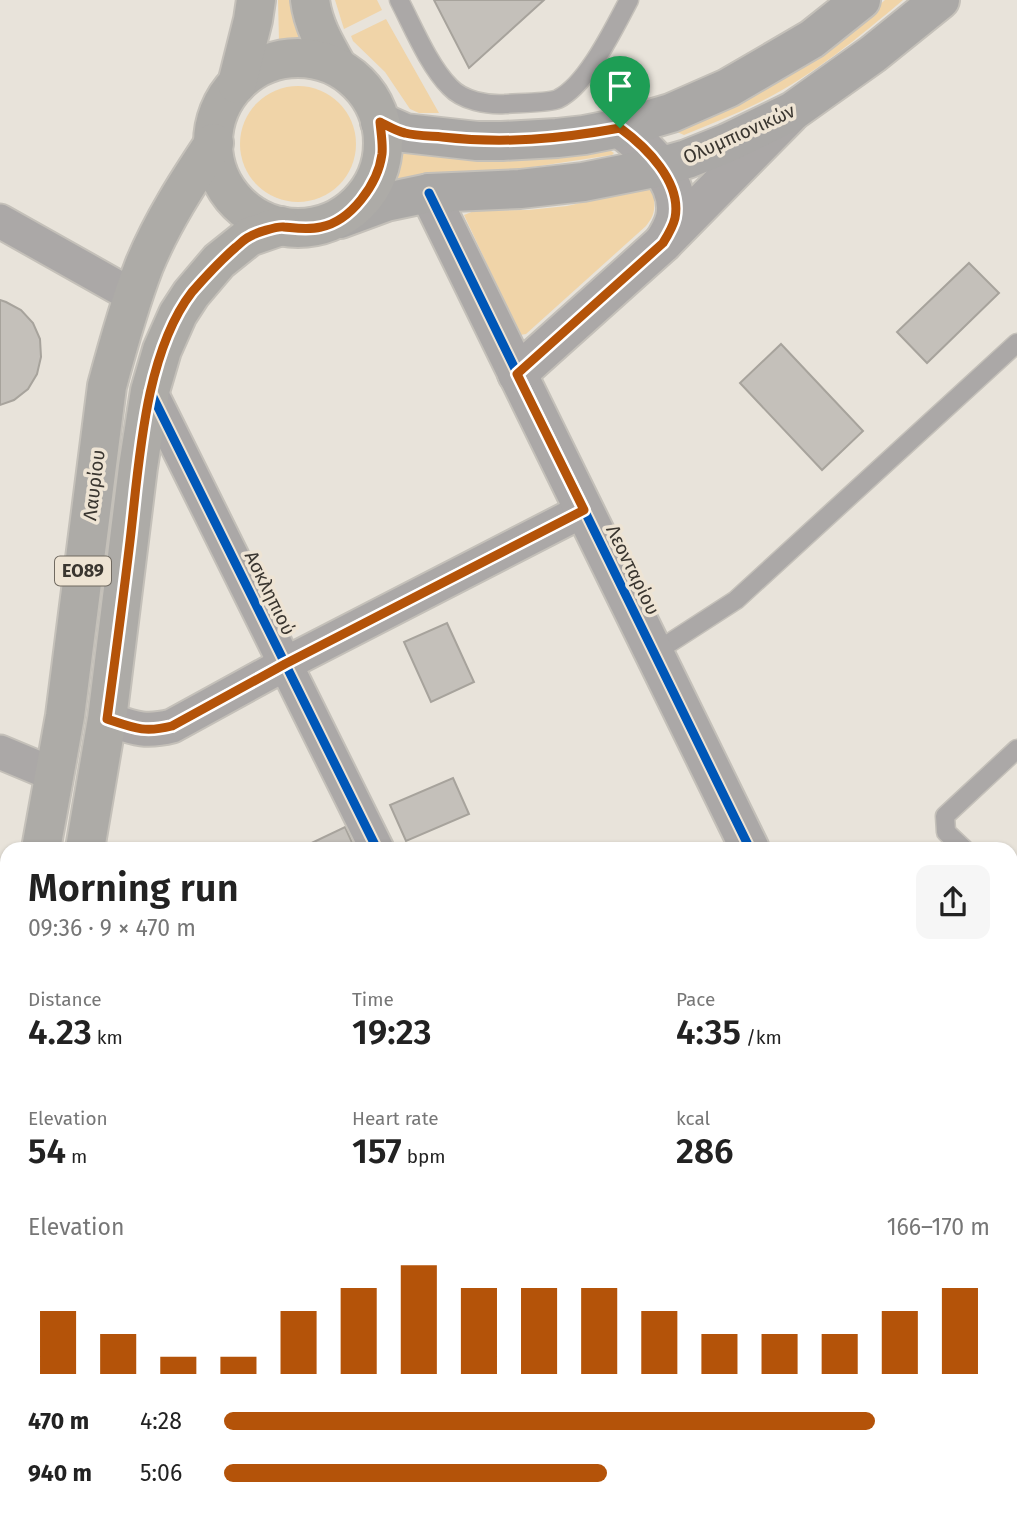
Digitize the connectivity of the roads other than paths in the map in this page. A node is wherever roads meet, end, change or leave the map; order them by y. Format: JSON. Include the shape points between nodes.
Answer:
{"nodes":[{"id":1,"x":256,"y":0,"type":"edge"},
{"id":2,"x":310,"y":0,"type":"edge"},
{"id":3,"x":399,"y":0,"type":"edge"},
{"id":4,"x":629,"y":0,"type":"edge"},
{"id":5,"x":861,"y":0,"type":"edge"},
{"id":6,"x":940,"y":0,"type":"edge"},
{"id":7,"x":337,"y":66,"type":"junction"},
{"id":8,"x":237,"y":84,"type":"junction"},
{"id":9,"x":793,"y":111,"type":"junction"},
{"id":10,"x":380,"y":122,"type":"junction"},
{"id":11,"x":620,"y":128,"type":"junction"},
{"id":12,"x":214,"y":143,"type":"junction"},
{"id":13,"x":660,"y":167,"type":"junction"},
{"id":14,"x":429,"y":193,"type":"junction"},
{"id":15,"x":340,"y":219,"type":"junction"},
{"id":16,"x":0,"y":221,"type":"edge"},
{"id":17,"x":281,"y":226,"type":"junction"},
{"id":18,"x":663,"y":243,"type":"junction"},
{"id":19,"x":133,"y":296,"type":"junction"},
{"id":20,"x":1017,"y":343,"type":"edge"},
{"id":21,"x":517,"y":374,"type":"junction"},
{"id":22,"x":150,"y":391,"type":"junction"},
{"id":23,"x":584,"y":510,"type":"junction"},
{"id":24,"x":654,"y":653,"type":"junction"},
{"id":25,"x":285,"y":664,"type":"junction"},
{"id":26,"x":107,"y":719,"type":"junction"},
{"id":27,"x":1017,"y":749,"type":"edge"},
{"id":28,"x":0,"y":752,"type":"edge"},
{"id":29,"x":55,"y":775,"type":"junction"},
{"id":30,"x":42,"y":842,"type":"edge"},
{"id":31,"x":86,"y":842,"type":"edge"},
{"id":32,"x":374,"y":842,"type":"edge"},
{"id":33,"x":747,"y":842,"type":"edge"},
{"id":34,"x":957,"y":842,"type":"edge"}],
"edges":[{"from":1,"to":8,"type":"main road","name":"Λαυρίου","number":"ΕΟ89"},
{"from":2,"to":7,"type":"main road","name":"Λαυρίου","number":"ΕΟ89","via":[[319,34]]},
{"from":3,"to":4,"type":"lane","via":[[433,65],[450,87],[464,98],[498,104],[557,100],[576,86],[606,44]]},
{"from":5,"to":11,"type":"main road","via":[[812,39],[728,88],[671,113]]},
{"from":6,"to":9,"type":"main road","name":"Ολυμπιονικών"},
{"from":7,"to":8,"type":"main road","name":"Λαυρίου","number":"ΕΟ89","via":[[318,58],[284,56],[251,69]]},
{"from":7,"to":10,"type":"main road","name":"Λαυρίου","number":"ΕΟ89","via":[[369,96]]},
{"from":8,"to":12,"type":"main road","name":"Λαυρίου","number":"ΕΟ89","via":[[220,111]]},
{"from":9,"to":13,"type":"main road","name":"Ολυμπιονικών","via":[[727,143]]},
{"from":9,"to":18,"type":"street"},
{"from":10,"to":11,"type":"main road","via":[[405,133],[490,141],[556,138]]},
{"from":10,"to":15,"type":"main road","name":"Λαυρίου","number":"ΕΟ89","via":[[382,151],[375,179]]},
{"from":11,"to":13,"type":"street"},
{"from":12,"to":17,"type":"main road","name":"Λαυρίου","number":"ΕΟ89","via":[[220,178],[231,194],[244,208]]},
{"from":12,"to":19,"type":"main road","name":"Λαυρίου","number":"ΕΟ89","via":[[165,222]]},
{"from":13,"to":14,"type":"main road","name":"Ολυμπιονικών","via":[[583,182]]},
{"from":13,"to":18,"type":"street","via":[[676,206]]},
{"from":14,"to":15,"type":"main road","name":"Ολυμπιονικών"},
{"from":14,"to":21,"type":"street","name":"Λεονταρίου"},
{"from":15,"to":17,"type":"main road","name":"Λαυρίου","number":"ΕΟ89","via":[[320,227]]},
{"from":16,"to":19,"type":"street"},
{"from":17,"to":22,"type":"main road","name":"Λαυρίου","number":"ΕΟ89","via":[[249,237],[219,261],[191,294],[162,350]]},
{"from":18,"to":21,"type":"street"},
{"from":19,"to":29,"type":"main road","name":"Λαυρίου","number":"ΕΟ89","via":[[107,386]]},
{"from":20,"to":24,"type":"lane","via":[[736,600]]},
{"from":21,"to":23,"type":"street","name":"Λεονταρίου"},
{"from":22,"to":25,"type":"street","name":"Ασκληπιού"},
{"from":22,"to":26,"type":"main road","name":"Λαυρίου","number":"ΕΟ89"},
{"from":23,"to":24,"type":"street","name":"Λεονταρίου"},
{"from":23,"to":25,"type":"street"},
{"from":24,"to":33,"type":"street","name":"Λεονταρίου"},
{"from":25,"to":26,"type":"street","via":[[172,726],[140,730]]},
{"from":25,"to":32,"type":"street","name":"Ασκληπιού"},
{"from":26,"to":31,"type":"main road","name":"Λαυρίου","number":"ΕΟ89"},
{"from":27,"to":34,"type":"lane","via":[[945,816],[946,832]]},
{"from":28,"to":29,"type":"street"},
{"from":29,"to":30,"type":"main road","name":"Λαυρίου","number":"ΕΟ89"}]}
